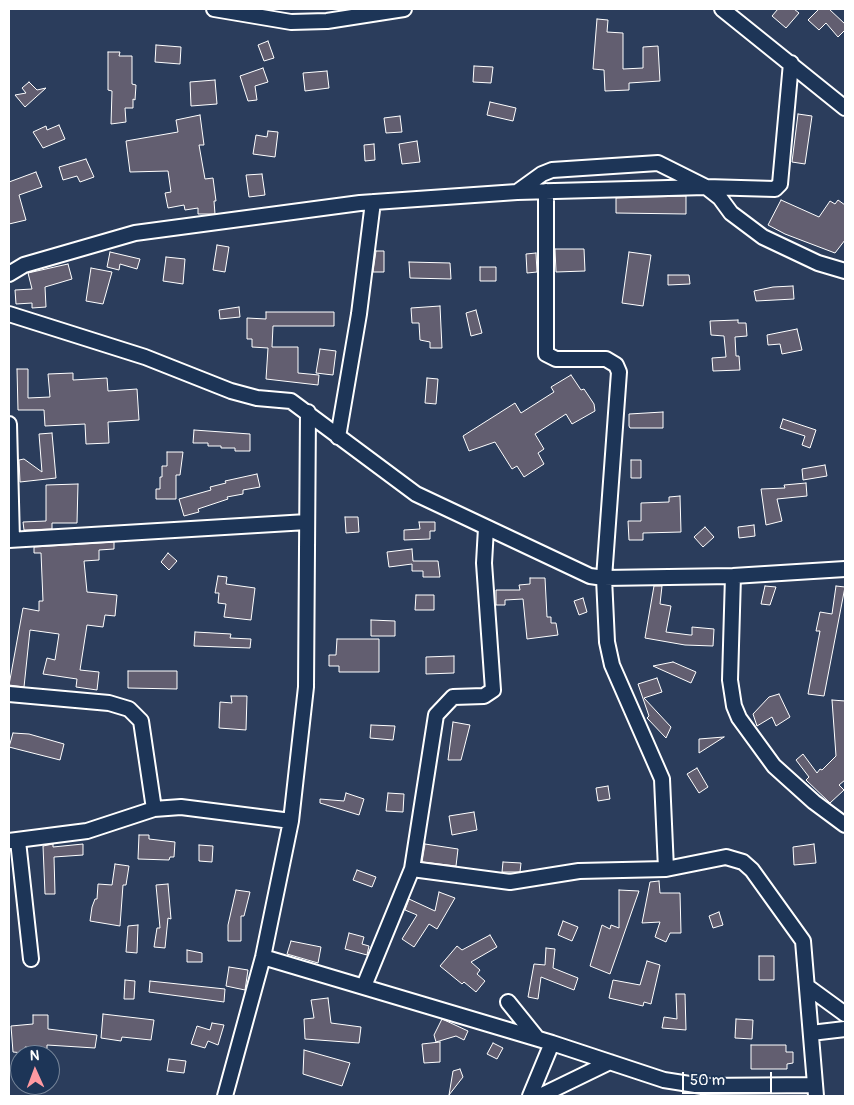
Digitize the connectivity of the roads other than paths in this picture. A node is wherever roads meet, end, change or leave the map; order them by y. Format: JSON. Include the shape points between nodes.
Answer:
{"nodes":[{"id":1,"x":214,"y":9,"type":"edge"},
{"id":2,"x":404,"y":9,"type":"edge"},
{"id":3,"x":722,"y":9,"type":"edge"},
{"id":4,"x":232,"y":10,"type":"edge"},
{"id":5,"x":790,"y":63,"type":"junction"},
{"id":6,"x":845,"y":108,"type":"edge"},
{"id":7,"x":706,"y":187,"type":"junction"},
{"id":8,"x":546,"y":191,"type":"junction"},
{"id":9,"x":517,"y":192,"type":"junction"},
{"id":10,"x":373,"y":202,"type":"junction"},
{"id":11,"x":845,"y":271,"type":"edge"},
{"id":12,"x":9,"y":274,"type":"edge"},
{"id":13,"x":9,"y":314,"type":"edge"},
{"id":14,"x":308,"y":412,"type":"junction"},
{"id":15,"x":9,"y":424,"type":"edge"},
{"id":16,"x":338,"y":438,"type":"junction"},
{"id":17,"x":307,"y":522,"type":"junction"},
{"id":18,"x":486,"y":528,"type":"junction"},
{"id":19,"x":11,"y":540,"type":"edge"},
{"id":20,"x":845,"y":569,"type":"edge"},
{"id":21,"x":733,"y":576,"type":"junction"},
{"id":22,"x":604,"y":578,"type":"junction"},
{"id":23,"x":9,"y":694,"type":"edge"},
{"id":24,"x":154,"y":809,"type":"junction"},
{"id":25,"x":291,"y":821,"type":"junction"},
{"id":26,"x":845,"y":825,"type":"edge"},
{"id":27,"x":13,"y":841,"type":"edge"},
{"id":28,"x":412,"y":869,"type":"junction"},
{"id":29,"x":666,"y":869,"type":"junction"},
{"id":30,"x":263,"y":957,"type":"junction"},
{"id":31,"x":31,"y":959,"type":"dead end"},
{"id":32,"x":364,"y":986,"type":"junction"},
{"id":33,"x":808,"y":986,"type":"junction"},
{"id":34,"x":508,"y":1002,"type":"dead end"},
{"id":35,"x":845,"y":1014,"type":"edge"},
{"id":36,"x":845,"y":1029,"type":"edge"},
{"id":37,"x":811,"y":1032,"type":"junction"},
{"id":38,"x":537,"y":1038,"type":"junction"},
{"id":39,"x":552,"y":1043,"type":"junction"},
{"id":40,"x":610,"y":1062,"type":"junction"},
{"id":41,"x":816,"y":1091,"type":"edge"},
{"id":42,"x":225,"y":1096,"type":"edge"},
{"id":43,"x":530,"y":1096,"type":"edge"},
{"id":44,"x":540,"y":1096,"type":"edge"}],
"edges":[{"from":1,"to":4,"type":"street"},
{"from":2,"to":4,"type":"street","via":[[327,21],[280,21]]},
{"from":3,"to":5,"type":"street"},
{"from":5,"to":6,"type":"street"},
{"from":5,"to":7,"type":"street","via":[[779,187],[770,190]]},
{"from":7,"to":8,"type":"street"},
{"from":7,"to":9,"type":"street","via":[[666,166],[651,162],[552,170]]},
{"from":7,"to":11,"type":"street","via":[[731,213],[763,237],[818,263]]},
{"from":8,"to":9,"type":"street"},
{"from":8,"to":22,"type":"street","via":[[546,354],[556,359],[606,359],[616,365],[619,372]]},
{"from":9,"to":10,"type":"street"},
{"from":10,"to":12,"type":"street","via":[[135,232],[24,265]]},
{"from":10,"to":16,"type":"street","via":[[359,314]]},
{"from":13,"to":14,"type":"street","via":[[145,357],[231,391],[257,398],[291,401]]},
{"from":14,"to":16,"type":"street"},
{"from":14,"to":17,"type":"street"},
{"from":15,"to":19,"type":"street"},
{"from":16,"to":18,"type":"street","via":[[416,494]]},
{"from":17,"to":19,"type":"street"},
{"from":17,"to":25,"type":"street","via":[[306,687]]},
{"from":18,"to":22,"type":"street","via":[[581,573]]},
{"from":18,"to":28,"type":"street","via":[[484,563],[493,690],[484,696],[454,697],[436,715]]},
{"from":20,"to":21,"type":"street"},
{"from":21,"to":22,"type":"street"},
{"from":21,"to":26,"type":"street","via":[[730,680],[732,700],[739,718],[774,766]]},
{"from":22,"to":29,"type":"street","via":[[607,642],[612,665],[662,779]]},
{"from":23,"to":24,"type":"street","via":[[109,703],[129,708],[141,721]]},
{"from":24,"to":25,"type":"street","via":[[198,808]]},
{"from":24,"to":27,"type":"street","via":[[87,831]]},
{"from":25,"to":30,"type":"street"},
{"from":27,"to":31,"type":"street"},
{"from":28,"to":29,"type":"street","via":[[510,882],[579,871]]},
{"from":28,"to":32,"type":"street"},
{"from":29,"to":33,"type":"street","via":[[726,857],[743,862],[799,933],[805,950]]},
{"from":30,"to":32,"type":"street"},
{"from":30,"to":42,"type":"street"},
{"from":32,"to":38,"type":"street"},
{"from":33,"to":35,"type":"street"},
{"from":33,"to":37,"type":"street"},
{"from":34,"to":38,"type":"street"},
{"from":36,"to":37,"type":"street"},
{"from":37,"to":41,"type":"street"},
{"from":38,"to":39,"type":"street"},
{"from":39,"to":40,"type":"street"},
{"from":39,"to":43,"type":"street"},
{"from":40,"to":41,"type":"street","via":[[664,1080],[702,1086]]},
{"from":40,"to":44,"type":"street"}]}
